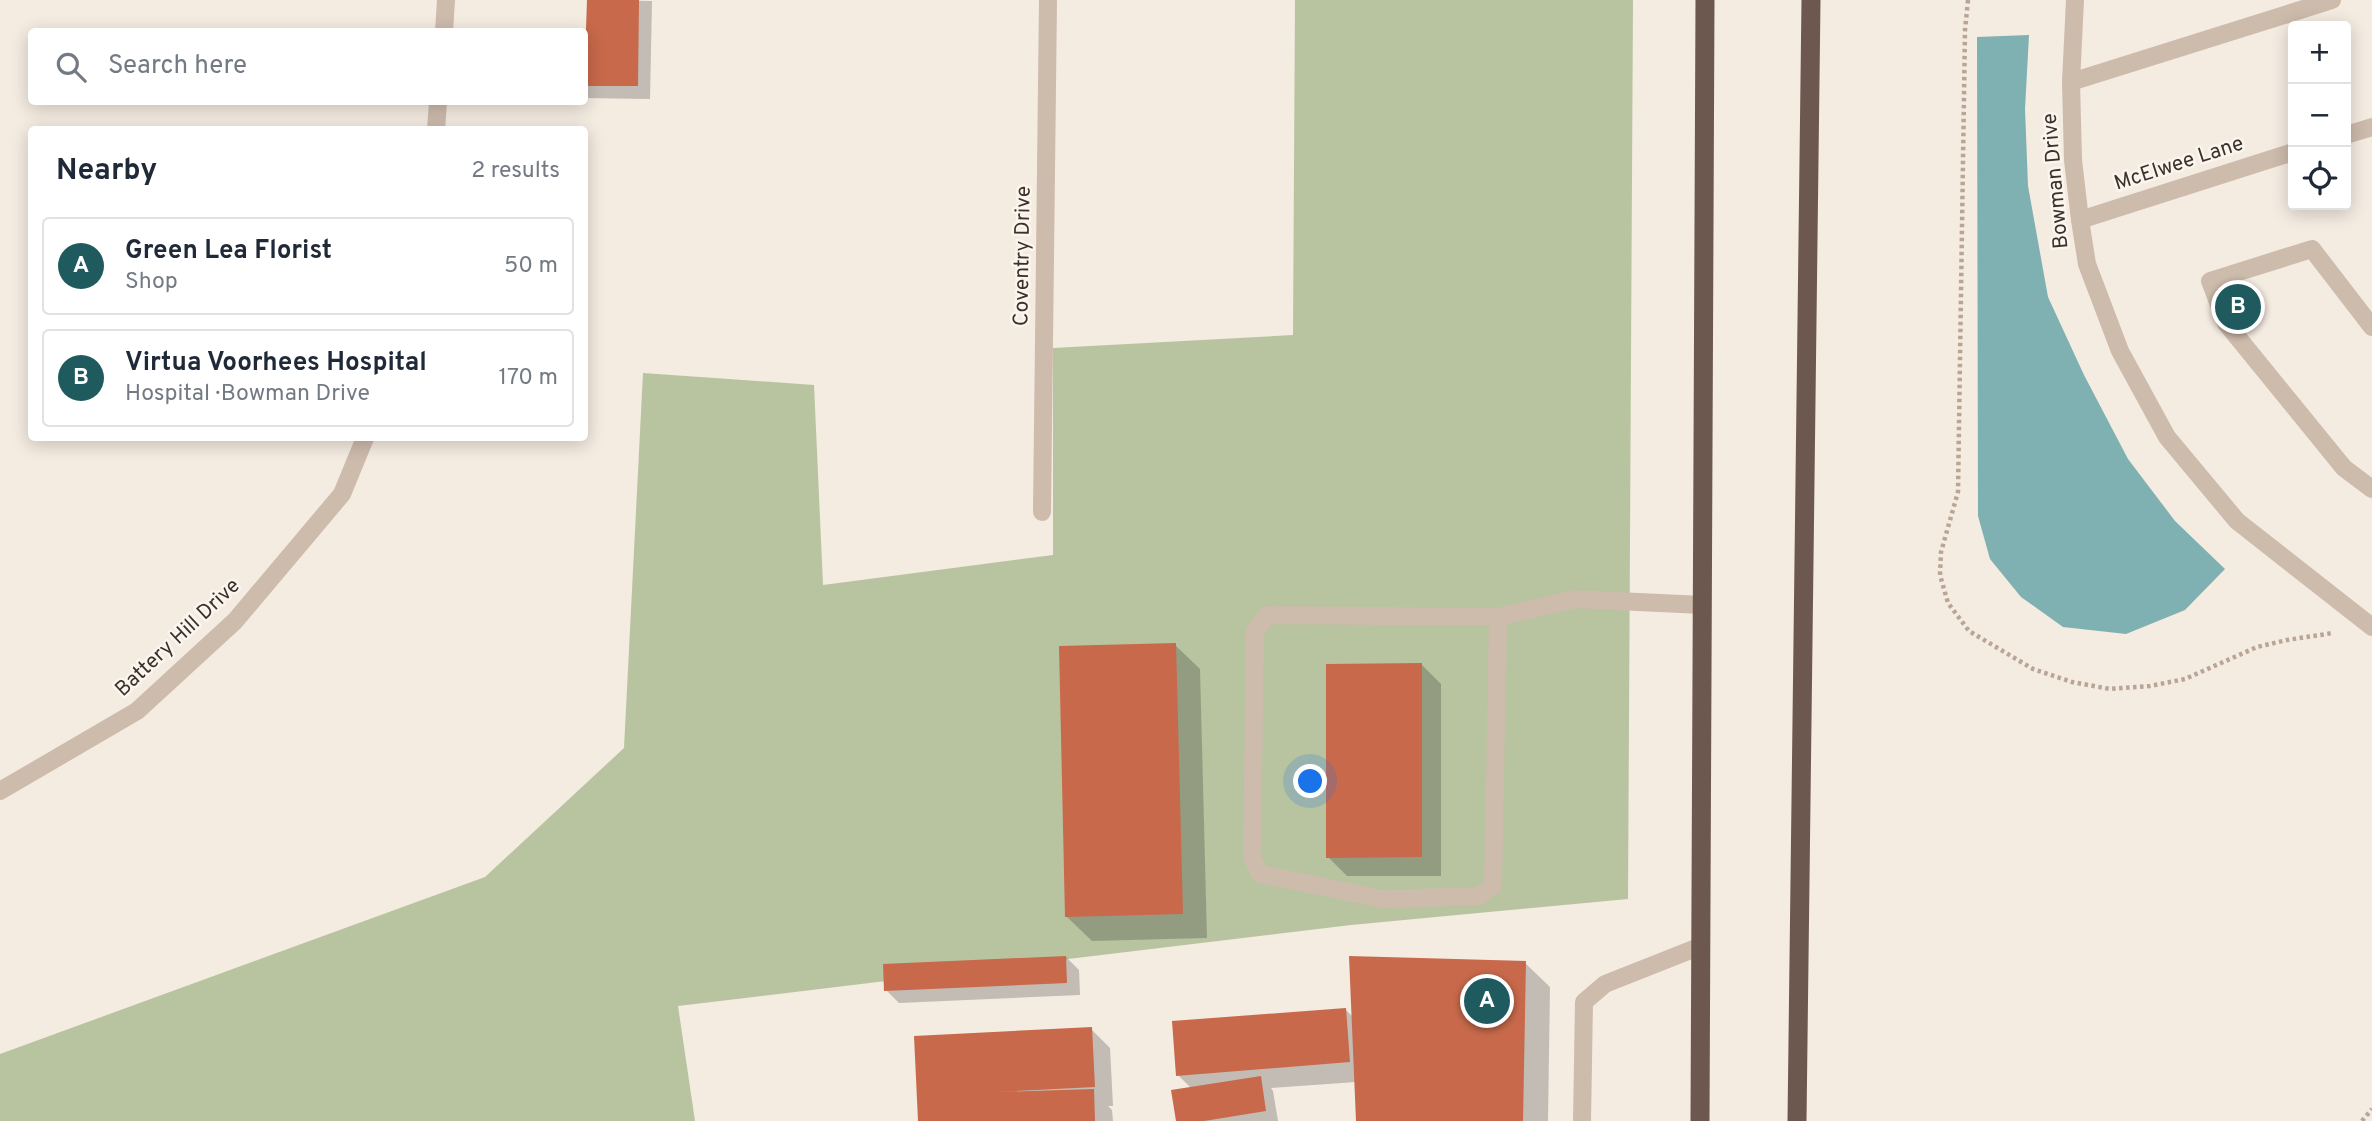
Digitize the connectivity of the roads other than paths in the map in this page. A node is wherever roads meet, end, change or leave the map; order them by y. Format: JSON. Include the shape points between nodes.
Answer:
{"nodes":[{"id":1,"x":446,"y":0,"type":"edge"},
{"id":2,"x":1048,"y":0,"type":"edge"},
{"id":3,"x":1704,"y":0,"type":"edge"},
{"id":4,"x":1811,"y":0,"type":"edge"},
{"id":5,"x":2075,"y":0,"type":"edge"},
{"id":6,"x":2332,"y":0,"type":"edge"},
{"id":7,"x":444,"y":28,"type":"edge"},
{"id":8,"x":2071,"y":82,"type":"junction"},
{"id":9,"x":438,"y":105,"type":"edge"},
{"id":10,"x":436,"y":126,"type":"edge"},
{"id":11,"x":2372,"y":127,"type":"edge"},
{"id":12,"x":2351,"y":133,"type":"edge"},
{"id":13,"x":2288,"y":154,"type":"edge"},
{"id":14,"x":2080,"y":220,"type":"junction"},
{"id":15,"x":2372,"y":327,"type":"edge"},
{"id":16,"x":364,"y":441,"type":"edge"},
{"id":17,"x":2372,"y":489,"type":"edge"},
{"id":18,"x":1042,"y":512,"type":"dead end"},
{"id":19,"x":1702,"y":605,"type":"junction"},
{"id":20,"x":1498,"y":617,"type":"junction"},
{"id":21,"x":2372,"y":627,"type":"edge"},
{"id":22,"x":0,"y":791,"type":"edge"},
{"id":23,"x":1701,"y":946,"type":"junction"},
{"id":24,"x":1581,"y":1121,"type":"edge"},
{"id":25,"x":1700,"y":1121,"type":"edge"},
{"id":26,"x":1797,"y":1121,"type":"edge"}],
"edges":[{"from":1,"to":7,"type":"street"},
{"from":2,"to":18,"type":"street","name":"Coventry Drive"},
{"from":3,"to":19,"type":"highway"},
{"from":4,"to":26,"type":"highway"},
{"from":5,"to":8,"type":"street","name":"Bowman Drive"},
{"from":6,"to":8,"type":"street"},
{"from":8,"to":14,"type":"street","name":"Bowman Drive"},
{"from":9,"to":10,"type":"street"},
{"from":11,"to":12,"type":"street"},
{"from":13,"to":14,"type":"street","name":"McElwee Lane"},
{"from":14,"to":21,"type":"street","name":"Bowman Drive","via":[[2087,264],[2120,351],[2167,437],[2237,521]]},
{"from":15,"to":17,"type":"street","via":[[2312,249],[2210,281],[2226,323],[2344,468]]},
{"from":16,"to":22,"type":"street","name":"Battery Hill Drive","via":[[342,494],[235,621],[136,711]]},
{"from":19,"to":20,"type":"street","via":[[1575,599]]},
{"from":19,"to":23,"type":"highway"},
{"from":20,"to":20,"type":"street","via":[[1268,615],[1255,631],[1252,858],[1261,874],[1382,899],[1479,896],[1493,886]]},
{"from":23,"to":24,"type":"street","via":[[1605,984],[1584,1002]]},
{"from":23,"to":25,"type":"highway"}]}
